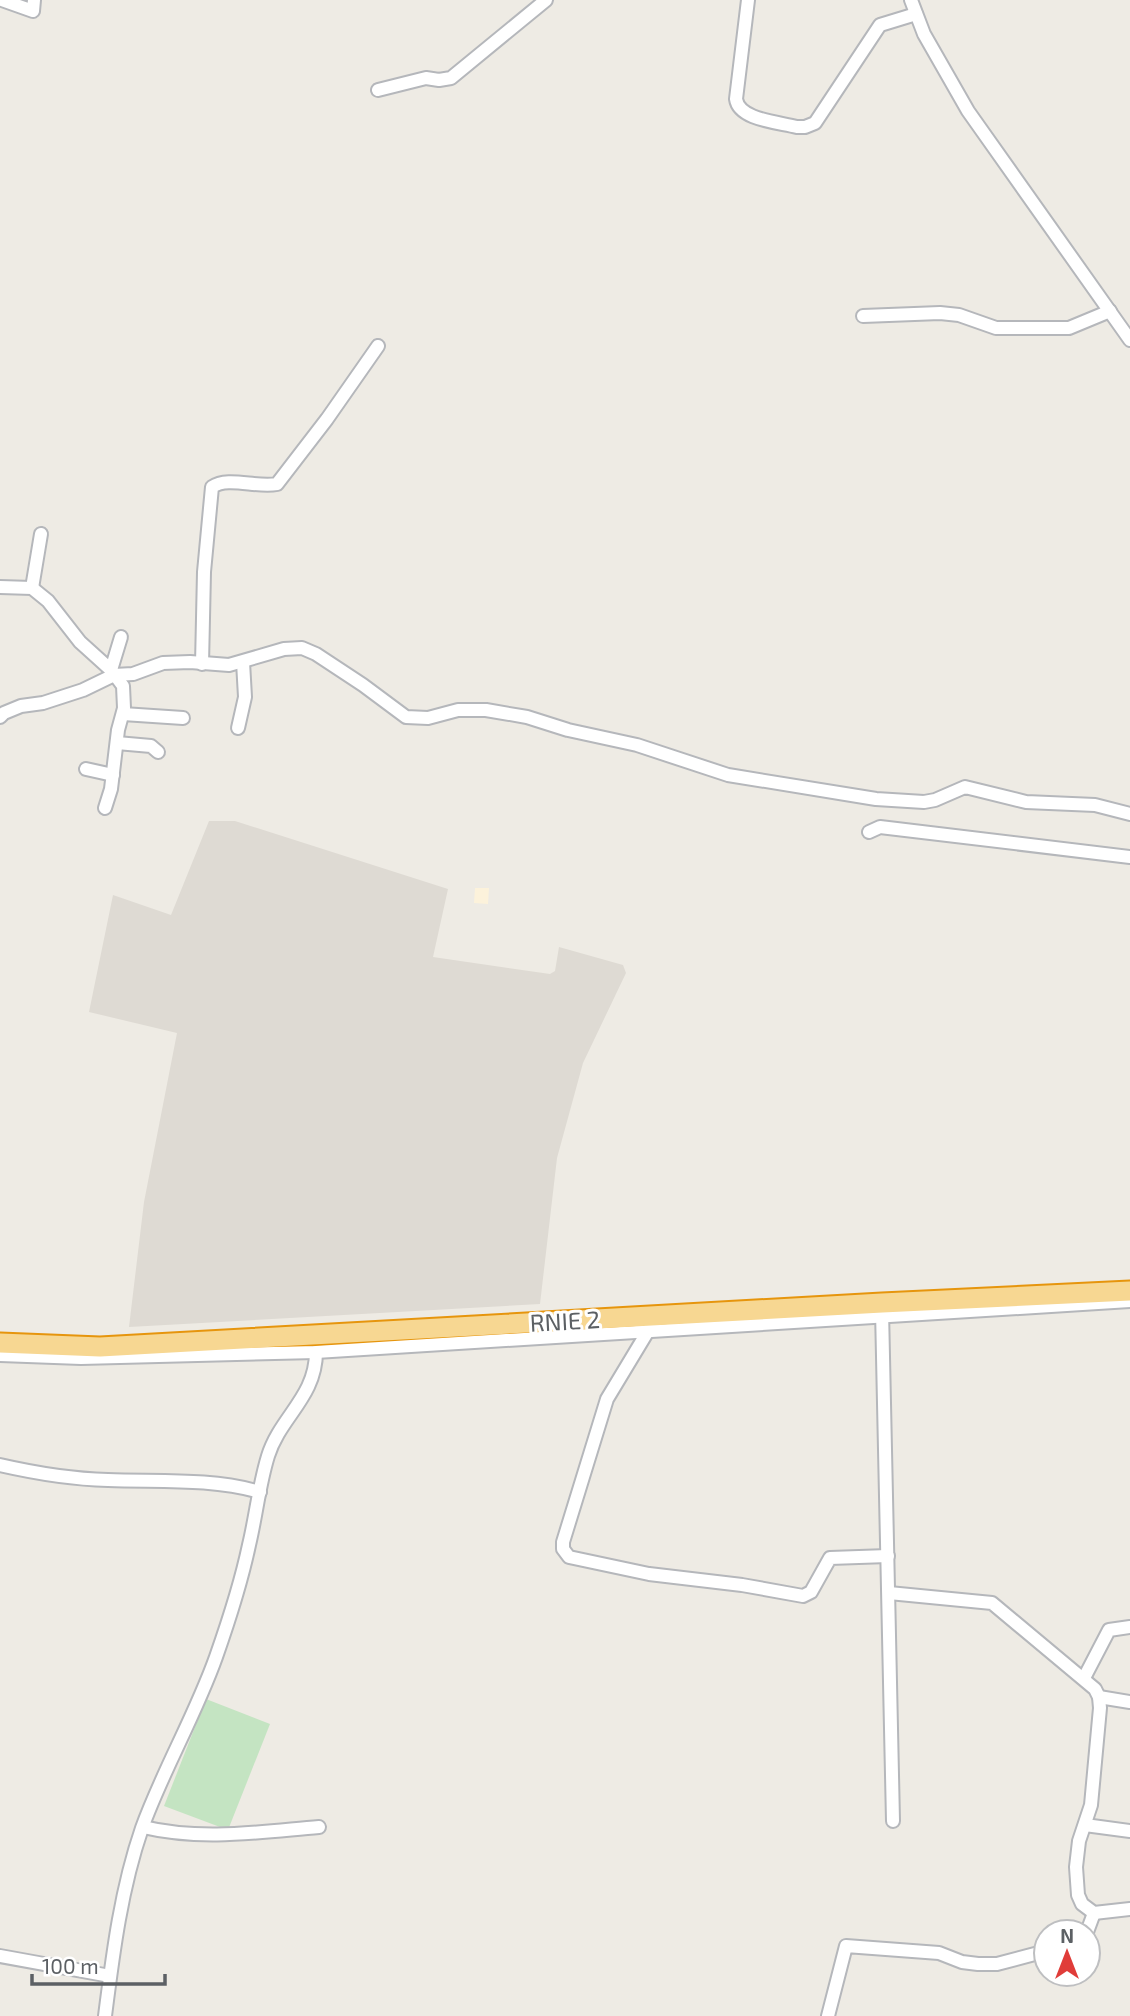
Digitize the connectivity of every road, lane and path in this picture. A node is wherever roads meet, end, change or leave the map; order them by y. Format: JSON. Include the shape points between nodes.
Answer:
{"nodes":[{"id":1,"x":2,"y":0,"type":"edge"},
{"id":2,"x":34,"y":0,"type":"edge"},
{"id":3,"x":546,"y":0,"type":"edge"},
{"id":4,"x":748,"y":0,"type":"edge"},
{"id":5,"x":911,"y":0,"type":"edge"},
{"id":6,"x":916,"y":14,"type":"junction"},
{"id":7,"x":378,"y":90,"type":"dead end"},
{"id":8,"x":1110,"y":311,"type":"junction"},
{"id":9,"x":863,"y":316,"type":"dead end"},
{"id":10,"x":1130,"y":340,"type":"edge"},
{"id":11,"x":378,"y":346,"type":"dead end"},
{"id":12,"x":41,"y":534,"type":"dead end"},
{"id":13,"x":0,"y":587,"type":"edge"},
{"id":14,"x":32,"y":588,"type":"junction"},
{"id":15,"x":121,"y":637,"type":"dead end"},
{"id":16,"x":243,"y":662,"type":"junction"},
{"id":17,"x":202,"y":664,"type":"junction"},
{"id":18,"x":113,"y":673,"type":"junction"},
{"id":19,"x":123,"y":714,"type":"junction"},
{"id":20,"x":0,"y":717,"type":"edge"},
{"id":21,"x":183,"y":718,"type":"dead end"},
{"id":22,"x":238,"y":727,"type":"dead end"},
{"id":23,"x":117,"y":743,"type":"junction"},
{"id":24,"x":158,"y":752,"type":"dead end"},
{"id":25,"x":86,"y":769,"type":"dead end"},
{"id":26,"x":113,"y":775,"type":"junction"},
{"id":27,"x":105,"y":808,"type":"dead end"},
{"id":28,"x":1130,"y":814,"type":"edge"},
{"id":29,"x":869,"y":832,"type":"dead end"},
{"id":30,"x":1130,"y":857,"type":"edge"},
{"id":31,"x":1130,"y":1292,"type":"edge"},
{"id":32,"x":1130,"y":1301,"type":"edge"},
{"id":33,"x":883,"y":1310,"type":"junction"},
{"id":34,"x":652,"y":1324,"type":"junction"},
{"id":35,"x":0,"y":1343,"type":"edge"},
{"id":36,"x":316,"y":1352,"type":"junction"},
{"id":37,"x":0,"y":1355,"type":"edge"},
{"id":38,"x":0,"y":1465,"type":"edge"},
{"id":39,"x":260,"y":1492,"type":"junction"},
{"id":40,"x":888,"y":1556,"type":"junction"},
{"id":41,"x":888,"y":1593,"type":"junction"},
{"id":42,"x":1130,"y":1627,"type":"edge"},
{"id":43,"x":1084,"y":1678,"type":"junction"},
{"id":44,"x":1099,"y":1697,"type":"junction"},
{"id":45,"x":1130,"y":1702,"type":"edge"},
{"id":46,"x":893,"y":1821,"type":"dead end"},
{"id":47,"x":1085,"y":1825,"type":"junction"},
{"id":48,"x":143,"y":1827,"type":"junction"},
{"id":49,"x":319,"y":1827,"type":"dead end"},
{"id":50,"x":1130,"y":1831,"type":"edge"},
{"id":51,"x":1130,"y":1909,"type":"edge"},
{"id":52,"x":1094,"y":1913,"type":"junction"},
{"id":53,"x":1092,"y":1918,"type":"edge"},
{"id":54,"x":1032,"y":1955,"type":"edge"},
{"id":55,"x":0,"y":1956,"type":"edge"},
{"id":56,"x":110,"y":1976,"type":"junction"},
{"id":57,"x":105,"y":2016,"type":"edge"},
{"id":58,"x":828,"y":2016,"type":"edge"}],
"edges":[{"from":1,"to":2,"type":"street","via":[[33,11]]},
{"from":3,"to":7,"type":"street","via":[[450,78],[426,78]]},
{"from":4,"to":6,"type":"street","via":[[737,107],[797,127],[815,123],[880,25]]},
{"from":5,"to":6,"type":"street"},
{"from":6,"to":8,"type":"street","via":[[968,111]]},
{"from":8,"to":9,"type":"street","via":[[1069,328],[996,328],[940,313]]},
{"from":8,"to":10,"type":"street"},
{"from":11,"to":17,"type":"street","via":[[276,484],[219,482],[212,487]]},
{"from":12,"to":14,"type":"street"},
{"from":13,"to":14,"type":"street"},
{"from":14,"to":18,"type":"street"},
{"from":15,"to":18,"type":"street"},
{"from":16,"to":17,"type":"street"},
{"from":16,"to":22,"type":"street","via":[[244,697]]},
{"from":16,"to":28,"type":"street","via":[[302,648],[406,717],[428,718],[458,710],[500,712],[637,745],[728,775],[876,799],[924,802],[965,787],[1026,802],[1095,805]]},
{"from":17,"to":18,"type":"street","via":[[163,663],[133,674]]},
{"from":18,"to":19,"type":"street","via":[[123,686]]},
{"from":18,"to":20,"type":"street","via":[[83,690],[21,706]]},
{"from":19,"to":21,"type":"street"},
{"from":19,"to":23,"type":"street"},
{"from":23,"to":24,"type":"street","via":[[150,746]]},
{"from":23,"to":26,"type":"street"},
{"from":25,"to":26,"type":"street"},
{"from":26,"to":27,"type":"street"},
{"from":29,"to":30,"type":"street","via":[[880,827]]},
{"from":31,"to":33,"type":"highway","name":"RNIE 2","number":"RNIE 2"},
{"from":32,"to":33,"type":"street"},
{"from":33,"to":34,"type":"highway","name":"RNIE 2","number":"RNIE 2"},
{"from":33,"to":40,"type":"street"},
{"from":34,"to":35,"type":"highway","name":"RNIE 2","number":"RNIE 2","via":[[100,1347]]},
{"from":34,"to":36,"type":"street"},
{"from":34,"to":40,"type":"street","via":[[607,1399],[563,1542],[564,1553],[649,1574],[803,1596],[811,1592],[830,1558]]},
{"from":36,"to":37,"type":"street","via":[[81,1358]]},
{"from":36,"to":39,"type":"street","via":[[305,1396],[271,1446]]},
{"from":38,"to":39,"type":"street","via":[[104,1480],[199,1482]]},
{"from":39,"to":48,"type":"street","via":[[236,1597],[215,1660]]},
{"from":40,"to":41,"type":"street"},
{"from":41,"to":43,"type":"street","via":[[992,1603]]},
{"from":41,"to":46,"type":"street"},
{"from":42,"to":43,"type":"street","via":[[1109,1630]]},
{"from":43,"to":44,"type":"street"},
{"from":44,"to":45,"type":"street"},
{"from":44,"to":47,"type":"street","via":[[1091,1805]]},
{"from":47,"to":50,"type":"street"},
{"from":47,"to":52,"type":"street","via":[[1076,1867],[1078,1895]]},
{"from":48,"to":49,"type":"street","via":[[173,1834],[227,1836]]},
{"from":48,"to":56,"type":"street","via":[[125,1889]]},
{"from":51,"to":52,"type":"street"},
{"from":52,"to":53,"type":"street"},
{"from":54,"to":58,"type":"street","via":[[978,1964],[939,1953],[846,1946]]},
{"from":55,"to":56,"type":"street"},
{"from":56,"to":57,"type":"street"}]}
